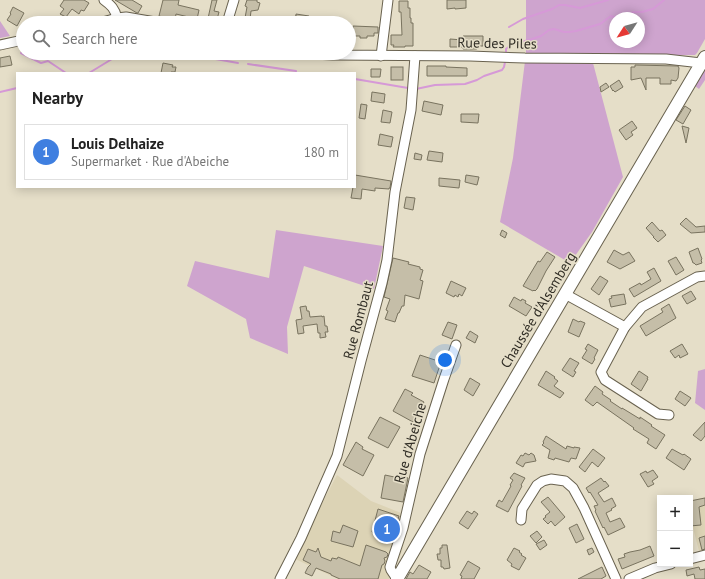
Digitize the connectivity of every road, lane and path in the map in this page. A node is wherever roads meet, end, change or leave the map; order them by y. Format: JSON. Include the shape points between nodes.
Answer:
{"nodes":[{"id":1,"x":104,"y":0,"type":"edge"},
{"id":2,"x":234,"y":0,"type":"edge"},
{"id":3,"x":388,"y":0,"type":"edge"},
{"id":4,"x":116,"y":16,"type":"edge"},
{"id":5,"x":229,"y":16,"type":"edge"},
{"id":6,"x":16,"y":42,"type":"edge"},
{"id":7,"x":0,"y":45,"type":"edge"},
{"id":8,"x":356,"y":55,"type":"edge"},
{"id":9,"x":381,"y":56,"type":"junction"},
{"id":10,"x":416,"y":56,"type":"junction"},
{"id":11,"x":703,"y":60,"type":"edge"},
{"id":12,"x":705,"y":276,"type":"edge"},
{"id":13,"x":565,"y":294,"type":"junction"},
{"id":14,"x":625,"y":327,"type":"junction"},
{"id":15,"x":456,"y":345,"type":"dead end"},
{"id":16,"x":669,"y":415,"type":"dead end"},
{"id":17,"x":521,"y":520,"type":"dead end"},
{"id":18,"x":396,"y":550,"type":"junction"},
{"id":19,"x":705,"y":555,"type":"edge"},
{"id":20,"x":693,"y":558,"type":"edge"},
{"id":21,"x":408,"y":561,"type":"junction"},
{"id":22,"x":659,"y":567,"type":"edge"},
{"id":23,"x":280,"y":579,"type":"edge"},
{"id":24,"x":397,"y":579,"type":"edge"},
{"id":25,"x":616,"y":579,"type":"edge"},
{"id":26,"x":629,"y":579,"type":"edge"}],
"edges":[{"from":1,"to":4,"type":"street","via":[[111,5]]},
{"from":2,"to":5,"type":"street"},
{"from":3,"to":9,"type":"street"},
{"from":6,"to":7,"type":"street"},
{"from":8,"to":9,"type":"street","name":"Rue des Piles"},
{"from":9,"to":10,"type":"street","name":"Rue des Piles"},
{"from":10,"to":11,"type":"street","name":"Rue des Piles"},
{"from":10,"to":23,"type":"street","name":"Rue Rombaut","via":[[411,110],[395,192],[382,283],[337,456]]},
{"from":11,"to":13,"type":"main road","name":"Chaussée d'Alsemberg"},
{"from":12,"to":14,"type":"street","via":[[697,277],[642,307]]},
{"from":13,"to":14,"type":"street"},
{"from":13,"to":21,"type":"main road","name":"Chaussée d'Alsemberg"},
{"from":14,"to":16,"type":"street","via":[[601,372],[605,380],[658,414]]},
{"from":15,"to":18,"type":"street","name":"Rue d'Abeiche","via":[[420,454]]},
{"from":17,"to":25,"type":"street","via":[[522,509],[537,485],[550,479],[565,481],[573,488],[584,508]]},
{"from":18,"to":21,"type":"street","via":[[401,558]]},
{"from":18,"to":24,"type":"street","name":"Rue d'Abeiche","via":[[390,566]]},
{"from":19,"to":20,"type":"street"},
{"from":21,"to":24,"type":"main road","name":"Chaussée d'Alsemberg"},
{"from":22,"to":26,"type":"street"}]}
